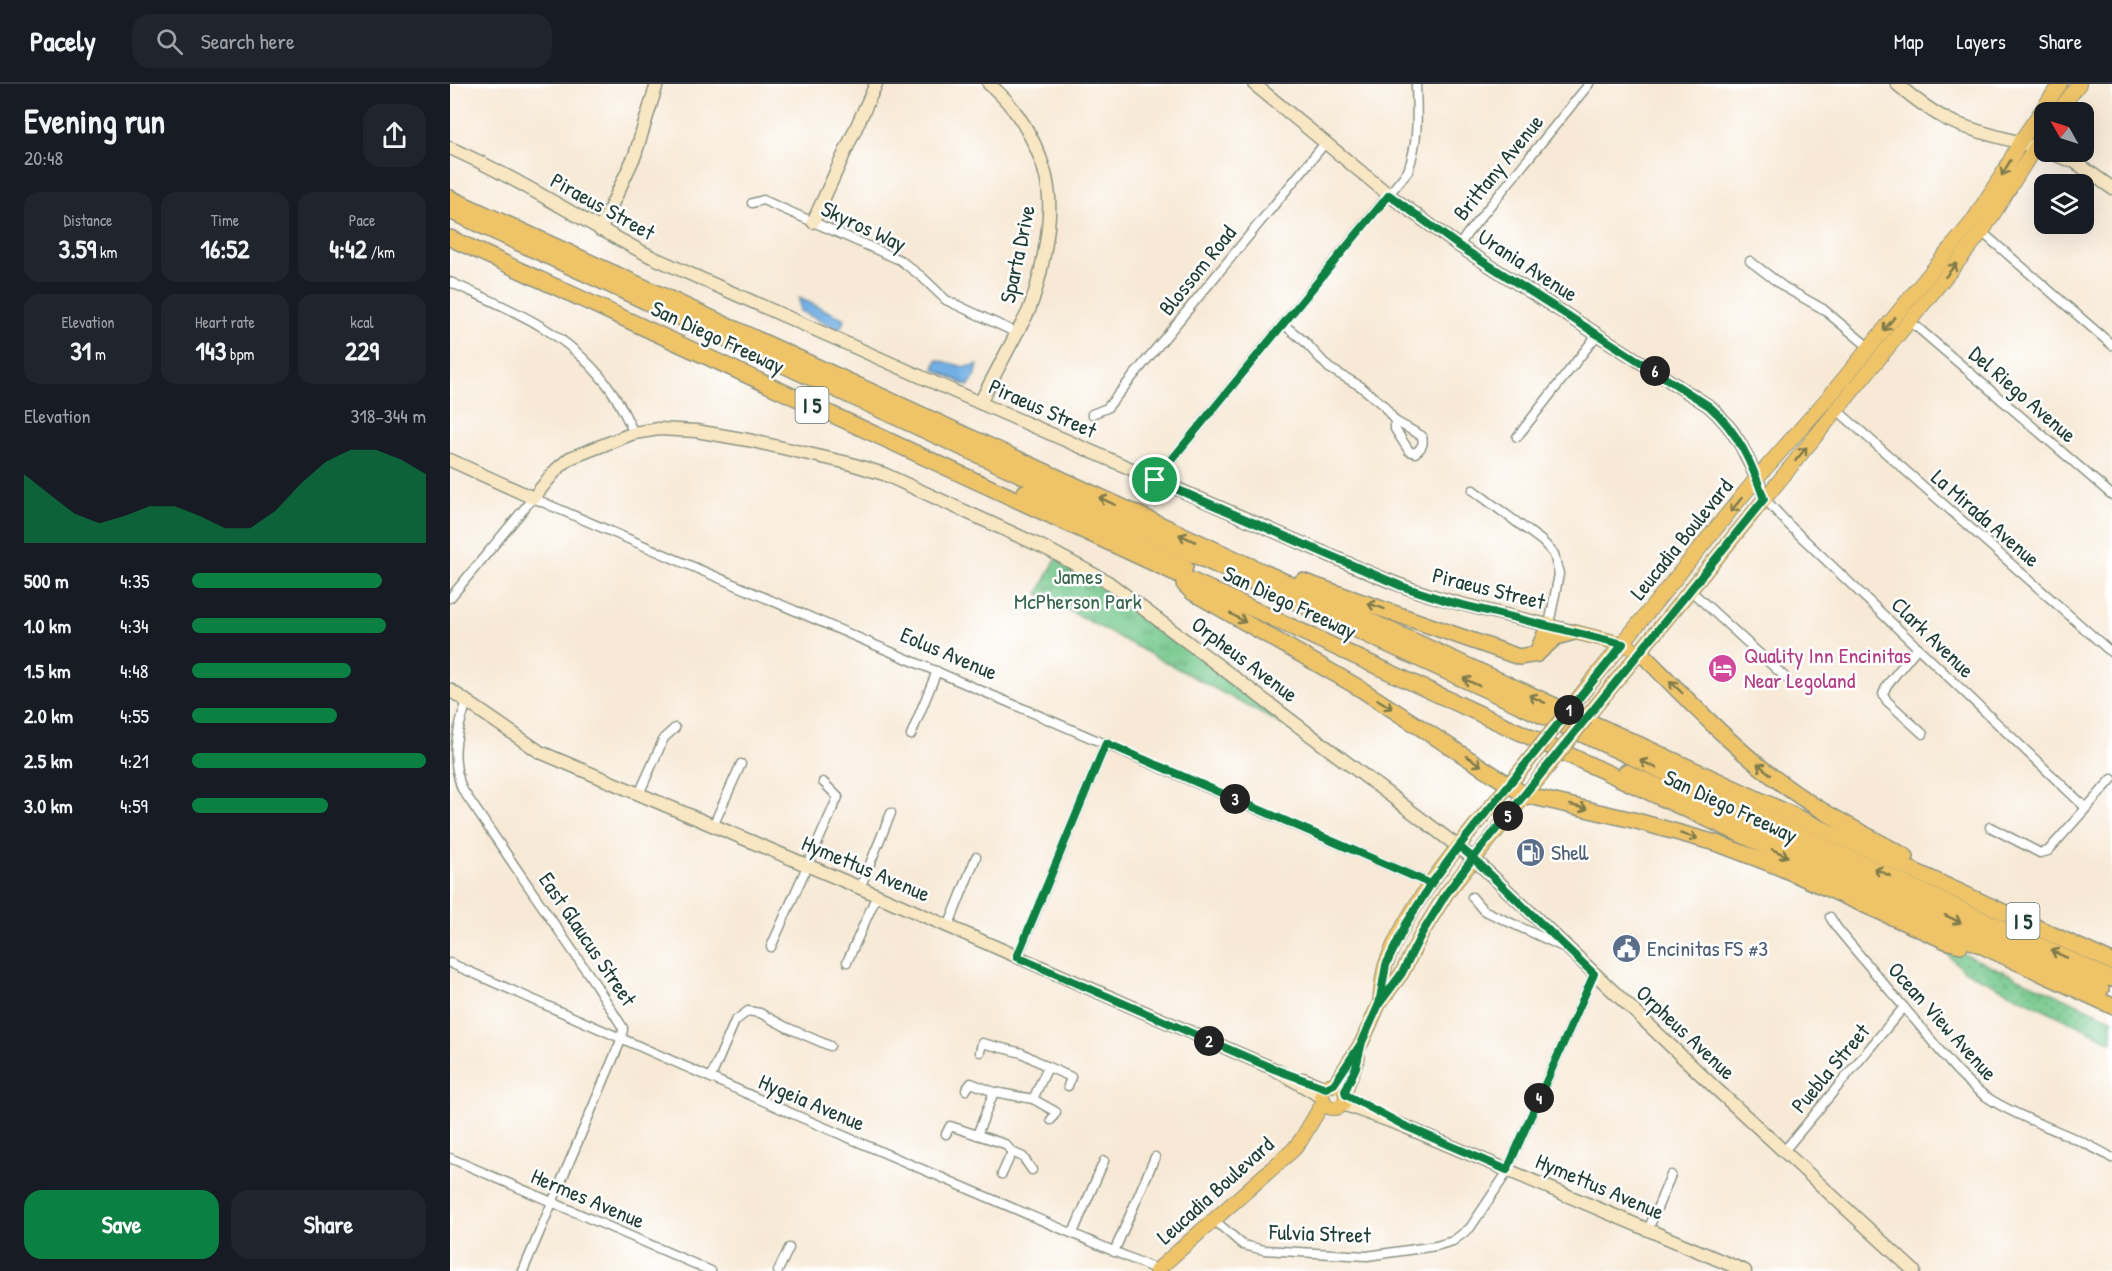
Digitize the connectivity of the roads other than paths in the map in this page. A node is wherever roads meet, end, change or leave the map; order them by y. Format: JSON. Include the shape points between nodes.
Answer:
{"nodes":[{"id":1,"x":876,"y":84,"type":"edge"},
{"id":2,"x":989,"y":84,"type":"edge"},
{"id":3,"x":1254,"y":84,"type":"edge"},
{"id":4,"x":1416,"y":84,"type":"edge"},
{"id":5,"x":1589,"y":84,"type":"edge"},
{"id":6,"x":1897,"y":84,"type":"edge"},
{"id":7,"x":2060,"y":84,"type":"edge"},
{"id":8,"x":2079,"y":84,"type":"edge"},
{"id":9,"x":654,"y":85,"type":"edge"},
{"id":10,"x":2066,"y":102,"type":"edge"},
{"id":11,"x":1326,"y":142,"type":"junction"},
{"id":12,"x":2020,"y":142,"type":"junction"},
{"id":13,"x":2034,"y":147,"type":"edge"},
{"id":14,"x":450,"y":148,"type":"edge"},
{"id":15,"x":2034,"y":161,"type":"edge"},
{"id":16,"x":2075,"y":162,"type":"edge"},
{"id":17,"x":2112,"y":188,"type":"edge"},
{"id":18,"x":1389,"y":195,"type":"junction"},
{"id":19,"x":450,"y":198,"type":"edge"},
{"id":20,"x":752,"y":203,"type":"dead end"},
{"id":21,"x":450,"y":211,"type":"edge"},
{"id":22,"x":813,"y":222,"type":"junction"},
{"id":23,"x":450,"y":227,"type":"edge"},
{"id":24,"x":600,"y":230,"type":"junction"},
{"id":25,"x":1982,"y":232,"type":"junction"},
{"id":26,"x":450,"y":238,"type":"edge"},
{"id":27,"x":1459,"y":246,"type":"junction"},
{"id":28,"x":1750,"y":261,"type":"dead end"},
{"id":29,"x":450,"y":282,"type":"edge"},
{"id":30,"x":1910,"y":321,"type":"junction"},
{"id":31,"x":1283,"y":324,"type":"junction"},
{"id":32,"x":1017,"y":333,"type":"junction"},
{"id":33,"x":1597,"y":335,"type":"junction"},
{"id":34,"x":2112,"y":345,"type":"edge"},
{"id":35,"x":1869,"y":348,"type":"junction"},
{"id":36,"x":980,"y":403,"type":"junction"},
{"id":37,"x":1837,"y":410,"type":"junction"},
{"id":38,"x":1092,"y":414,"type":"dead end"},
{"id":39,"x":1395,"y":421,"type":"dead end"},
{"id":40,"x":634,"y":433,"type":"junction"},
{"id":41,"x":1517,"y":437,"type":"dead end"},
{"id":42,"x":450,"y":460,"type":"edge"},
{"id":43,"x":1155,"y":480,"type":"junction"},
{"id":44,"x":1760,"y":489,"type":"junction"},
{"id":45,"x":1473,"y":490,"type":"dead end"},
{"id":46,"x":2112,"y":495,"type":"edge"},
{"id":47,"x":533,"y":498,"type":"junction"},
{"id":48,"x":1214,"y":550,"type":"junction"},
{"id":49,"x":1174,"y":573,"type":"junction"},
{"id":50,"x":1690,"y":590,"type":"junction"},
{"id":51,"x":450,"y":598,"type":"edge"},
{"id":52,"x":1549,"y":625,"type":"junction"},
{"id":53,"x":1574,"y":632,"type":"junction"},
{"id":54,"x":1623,"y":644,"type":"junction"},
{"id":55,"x":1918,"y":647,"type":"junction"},
{"id":56,"x":1640,"y":652,"type":"junction"},
{"id":57,"x":2112,"y":653,"type":"edge"},
{"id":58,"x":1537,"y":654,"type":"junction"},
{"id":59,"x":937,"y":671,"type":"junction"},
{"id":60,"x":1786,"y":678,"type":"dead end"},
{"id":61,"x":450,"y":690,"type":"edge"},
{"id":62,"x":467,"y":702,"type":"junction"},
{"id":63,"x":675,"y":728,"type":"dead end"},
{"id":64,"x":1923,"y":734,"type":"dead end"},
{"id":65,"x":911,"y":735,"type":"dead end"},
{"id":66,"x":1106,"y":743,"type":"junction"},
{"id":67,"x":741,"y":764,"type":"dead end"},
{"id":68,"x":2112,"y":779,"type":"edge"},
{"id":69,"x":823,"y":782,"type":"dead end"},
{"id":70,"x":1509,"y":785,"type":"junction"},
{"id":71,"x":639,"y":794,"type":"junction"},
{"id":72,"x":1525,"y":795,"type":"junction"},
{"id":73,"x":2085,"y":807,"type":"junction"},
{"id":74,"x":891,"y":813,"type":"dead end"},
{"id":75,"x":713,"y":826,"type":"junction"},
{"id":76,"x":1990,"y":827,"type":"dead end"},
{"id":77,"x":1459,"y":846,"type":"junction"},
{"id":78,"x":976,"y":857,"type":"dead end"},
{"id":79,"x":1473,"y":858,"type":"junction"},
{"id":80,"x":807,"y":865,"type":"junction"},
{"id":81,"x":1935,"y":879,"type":"junction"},
{"id":82,"x":1431,"y":884,"type":"junction"},
{"id":83,"x":860,"y":888,"type":"junction"},
{"id":84,"x":877,"y":895,"type":"junction"},
{"id":85,"x":1472,"y":897,"type":"dead end"},
{"id":86,"x":1830,"y":917,"type":"dead end"},
{"id":87,"x":948,"y":927,"type":"junction"},
{"id":88,"x":771,"y":947,"type":"dead end"},
{"id":89,"x":1567,"y":948,"type":"junction"},
{"id":90,"x":2004,"y":956,"type":"junction"},
{"id":91,"x":1017,"y":957,"type":"junction"},
{"id":92,"x":847,"y":962,"type":"dead end"},
{"id":93,"x":2112,"y":962,"type":"edge"},
{"id":94,"x":450,"y":963,"type":"edge"},
{"id":95,"x":1594,"y":974,"type":"junction"},
{"id":96,"x":2112,"y":979,"type":"edge"},
{"id":97,"x":2112,"y":994,"type":"edge"},
{"id":98,"x":1379,"y":1004,"type":"junction"},
{"id":99,"x":2112,"y":1006,"type":"edge"},
{"id":100,"x":1904,"y":1007,"type":"junction"},
{"id":101,"x":622,"y":1038,"type":"junction"},
{"id":102,"x":830,"y":1046,"type":"dead end"},
{"id":103,"x":980,"y":1052,"type":"dead end"},
{"id":104,"x":1048,"y":1068,"type":"junction"},
{"id":105,"x":711,"y":1077,"type":"junction"},
{"id":106,"x":1068,"y":1086,"type":"dead end"},
{"id":107,"x":966,"y":1090,"type":"dead end"},
{"id":108,"x":994,"y":1092,"type":"junction"},
{"id":109,"x":1334,"y":1096,"type":"junction"},
{"id":110,"x":1034,"y":1099,"type":"junction"},
{"id":111,"x":1052,"y":1120,"type":"dead end"},
{"id":112,"x":946,"y":1134,"type":"dead end"},
{"id":113,"x":977,"y":1135,"type":"junction"},
{"id":114,"x":1784,"y":1151,"type":"junction"},
{"id":115,"x":1012,"y":1152,"type":"junction"},
{"id":116,"x":1155,"y":1157,"type":"dead end"},
{"id":117,"x":450,"y":1158,"type":"edge"},
{"id":118,"x":2112,"y":1158,"type":"edge"},
{"id":119,"x":1104,"y":1161,"type":"dead end"},
{"id":120,"x":1032,"y":1170,"type":"dead end"},
{"id":121,"x":1507,"y":1170,"type":"junction"},
{"id":122,"x":1002,"y":1174,"type":"dead end"},
{"id":123,"x":1671,"y":1175,"type":"dead end"},
{"id":124,"x":552,"y":1202,"type":"junction"},
{"id":125,"x":1214,"y":1220,"type":"junction"},
{"id":126,"x":1648,"y":1230,"type":"junction"},
{"id":127,"x":1073,"y":1233,"type":"junction"},
{"id":128,"x":789,"y":1248,"type":"dead end"},
{"id":129,"x":1114,"y":1252,"type":"junction"},
{"id":130,"x":1158,"y":1270,"type":"edge"},
{"id":131,"x":523,"y":1271,"type":"edge"},
{"id":132,"x":711,"y":1271,"type":"edge"},
{"id":133,"x":778,"y":1271,"type":"edge"},
{"id":134,"x":1745,"y":1271,"type":"edge"},
{"id":135,"x":1914,"y":1271,"type":"edge"}],
"edges":[{"from":1,"to":22,"type":"street"},
{"from":2,"to":32,"type":"street","name":"Sparta Drive","via":[[1026,127],[1037,151],[1049,198],[1049,219],[1036,284]]},
{"from":3,"to":11,"type":"street","name":"Urania Avenue"},
{"from":4,"to":18,"type":"street","via":[[1415,150],[1408,171]]},
{"from":5,"to":27,"type":"street","name":"Brittany Avenue"},
{"from":6,"to":12,"type":"street","via":[[1947,119]]},
{"from":7,"to":12,"type":"main road","name":"Leucadia Boulevard"},
{"from":8,"to":10,"type":"main road"},
{"from":9,"to":24,"type":"street","via":[[635,155]]},
{"from":11,"to":18,"type":"street","name":"Urania Avenue"},
{"from":11,"to":38,"type":"street","name":"Blossom Road","via":[[1107,408]]},
{"from":12,"to":13,"type":"street"},
{"from":12,"to":35,"type":"main road","name":"Leucadia Boulevard","one_way":true,"via":[[1972,222]]},
{"from":14,"to":24,"type":"street","name":"Piraeus Street"},
{"from":15,"to":25,"type":"main road","name":"Leucadia Boulevard"},
{"from":16,"to":17,"type":"street"},
{"from":18,"to":27,"type":"street","name":"Urania Avenue"},
{"from":18,"to":31,"type":"street"},
{"from":48,"to":19,"type":"highway","name":"San Diego Freeway","number":"I 5","one_way":true},
{"from":20,"to":22,"type":"street","name":"Skyros Way","via":[[763,200]]},
{"from":96,"to":21,"type":"highway","one_way":true},
{"from":22,"to":32,"type":"street","name":"Skyros Way","via":[[900,260],[946,300]]},
{"from":23,"to":97,"type":"highway","one_way":true,"via":[[1107,529],[1497,714],[1800,848]]},
{"from":24,"to":36,"type":"street","name":"Piraeus Street","via":[[652,257]]},
{"from":30,"to":25,"type":"main road","name":"Leucadia Boulevard","one_way":true},
{"from":25,"to":34,"type":"street"},
{"from":26,"to":49,"type":"highway","name":"San Diego Freeway","number":"I 5"},
{"from":27,"to":33,"type":"street","name":"Urania Avenue"},
{"from":28,"to":35,"type":"street","via":[[1822,309]]},
{"from":29,"to":40,"type":"street","via":[[533,320],[566,341],[604,381]]},
{"from":30,"to":37,"type":"main road","name":"Leucadia Boulevard"},
{"from":30,"to":46,"type":"street","name":"Del Riego Avenue"},
{"from":31,"to":39,"type":"street","via":[[1329,368],[1383,405]]},
{"from":31,"to":43,"type":"street"},
{"from":32,"to":36,"type":"street","name":"Sparta Drive"},
{"from":33,"to":41,"type":"street"},
{"from":33,"to":44,"type":"street","name":"Urania Avenue","via":[[1725,420],[1738,437]]},
{"from":35,"to":44,"type":"main road","name":"Leucadia Boulevard"},
{"from":36,"to":43,"type":"street","name":"Piraeus Street"},
{"from":44,"to":37,"type":"main road","name":"Leucadia Boulevard","one_way":true},
{"from":37,"to":57,"type":"street","name":"La Mirada Avenue"},
{"from":40,"to":47,"type":"street","via":[[570,458]]},
{"from":40,"to":77,"type":"street","name":"Orpheus Avenue","via":[[659,429],[696,431],[848,463],[884,474],[1067,558],[1108,582]]},
{"from":42,"to":47,"type":"street","name":"Eolus Avenue"},
{"from":43,"to":52,"type":"street","name":"Piraeus Street","via":[[1401,586]]},
{"from":44,"to":50,"type":"main road","name":"Leucadia Boulevard"},
{"from":44,"to":54,"type":"main road","name":"Leucadia Boulevard","one_way":true},
{"from":44,"to":55,"type":"street","name":"Clark Avenue","via":[[1790,526]]},
{"from":45,"to":52,"type":"street","via":[[1554,554],[1559,574]]},
{"from":47,"to":51,"type":"street"},
{"from":47,"to":59,"type":"street","name":"Eolus Avenue"},
{"from":58,"to":48,"type":"highway","one_way":true,"via":[[1519,657]]},
{"from":81,"to":48,"type":"highway","name":"San Diego Freeway","number":"I 5","one_way":true},
{"from":49,"to":70,"type":"highway","one_way":true,"via":[[1192,592],[1356,686]]},
{"from":49,"to":90,"type":"highway","name":"San Diego Freeway","number":"I 5","one_way":true},
{"from":50,"to":56,"type":"main road","name":"Leucadia Boulevard"},
{"from":50,"to":60,"type":"street"},
{"from":52,"to":53,"type":"street","name":"Piraeus Street"},
{"from":52,"to":58,"type":"highway"},
{"from":53,"to":54,"type":"main road","name":"Piraeus Street"},
{"from":53,"to":58,"type":"highway","via":[[1556,637]]},
{"from":54,"to":56,"type":"main road","name":"Piraeus Street"},
{"from":54,"to":70,"type":"main road","name":"Leucadia Boulevard","bridge":true},
{"from":55,"to":64,"type":"street","via":[[1883,694]]},
{"from":55,"to":73,"type":"street","name":"Clark Avenue"},
{"from":56,"to":72,"type":"main road","name":"Leucadia Boulevard","bridge":true},
{"from":81,"to":56,"type":"highway","one_way":true,"via":[[1907,858],[1779,782]]},
{"from":59,"to":65,"type":"street"},
{"from":59,"to":66,"type":"street","name":"Eolus Avenue"},
{"from":61,"to":62,"type":"street","name":"Hymettus Avenue"},
{"from":62,"to":71,"type":"street","name":"Hymettus Avenue","via":[[540,752]]},
{"from":62,"to":101,"type":"street","name":"East Glaucus Street","via":[[455,746],[456,773],[462,789],[596,985],[623,1028]]},
{"from":63,"to":71,"type":"street","via":[[664,738]]},
{"from":66,"to":82,"type":"street","name":"Eolus Avenue"},
{"from":66,"to":91,"type":"street"},
{"from":67,"to":75,"type":"street"},
{"from":68,"to":73,"type":"street"},
{"from":69,"to":80,"type":"street","via":[[838,797]]},
{"from":70,"to":72,"type":"highway"},
{"from":70,"to":77,"type":"main road","name":"Leucadia Boulevard"},
{"from":71,"to":75,"type":"street","name":"Hymettus Avenue"},
{"from":72,"to":79,"type":"main road","name":"Leucadia Boulevard"},
{"from":72,"to":90,"type":"highway","one_way":true,"via":[[1719,844],[1946,941]]},
{"from":73,"to":76,"type":"street","via":[[2054,847],[2040,853]]},
{"from":74,"to":83,"type":"street"},
{"from":75,"to":80,"type":"street","name":"Hymettus Avenue"},
{"from":77,"to":79,"type":"street","name":"Orpheus Avenue"},
{"from":77,"to":82,"type":"main road","name":"Leucadia Boulevard"},
{"from":78,"to":87,"type":"street"},
{"from":79,"to":89,"type":"street","name":"Orpheus Avenue"},
{"from":79,"to":98,"type":"main road","name":"Leucadia Boulevard","via":[[1446,894],[1402,973]]},
{"from":80,"to":83,"type":"street","name":"Hymettus Avenue"},
{"from":80,"to":88,"type":"street"},
{"from":81,"to":93,"type":"highway","name":"San Diego Freeway","number":"I 5"},
{"from":82,"to":98,"type":"main road","name":"Leucadia Boulevard","via":[[1386,965]]},
{"from":83,"to":84,"type":"street","name":"Hymettus Avenue"},
{"from":84,"to":87,"type":"street","name":"Hymettus Avenue"},
{"from":84,"to":92,"type":"street"},
{"from":85,"to":89,"type":"street","via":[[1483,910]]},
{"from":86,"to":100,"type":"street","name":"Ocean View Avenue"},
{"from":87,"to":91,"type":"street","name":"Hymettus Avenue"},
{"from":89,"to":95,"type":"street","name":"Orpheus Avenue"},
{"from":90,"to":99,"type":"highway","name":"San Diego Freeway","number":"I 5"},
{"from":91,"to":109,"type":"street","name":"Hymettus Avenue"},
{"from":94,"to":101,"type":"street","name":"Hygeia Avenue"},
{"from":95,"to":114,"type":"street","name":"Orpheus Avenue"},
{"from":95,"to":121,"type":"street","name":"Fulvia Street"},
{"from":98,"to":109,"type":"main road","name":"Leucadia Boulevard","via":[[1356,1067]]},
{"from":100,"to":114,"type":"street","name":"Puebla Street"},
{"from":100,"to":118,"type":"street","name":"Ocean View Avenue","via":[[1945,1056],[1991,1100]]},
{"from":101,"to":105,"type":"street","name":"Hygeia Avenue"},
{"from":101,"to":124,"type":"street","name":"East Glaucus Street"},
{"from":102,"to":105,"type":"street","via":[[760,1012],[748,1011],[735,1021]]},
{"from":103,"to":104,"type":"street","via":[[982,1043],[1022,1053]]},
{"from":104,"to":106,"type":"street","via":[[1071,1077]]},
{"from":104,"to":110,"type":"street"},
{"from":105,"to":127,"type":"street","name":"Hygeia Avenue"},
{"from":107,"to":108,"type":"street","via":[[971,1083]]},
{"from":108,"to":110,"type":"street"},
{"from":108,"to":113,"type":"street"},
{"from":109,"to":121,"type":"street","name":"Hymettus Avenue"},
{"from":109,"to":125,"type":"main road","name":"Leucadia Boulevard","via":[[1275,1167]]},
{"from":110,"to":111,"type":"street","via":[[1056,1113]]},
{"from":112,"to":113,"type":"street","via":[[950,1126]]},
{"from":113,"to":115,"type":"street","via":[[1005,1144]]},
{"from":114,"to":135,"type":"street","name":"Orpheus Avenue"},
{"from":115,"to":120,"type":"street","via":[[1023,1157]]},
{"from":115,"to":122,"type":"street"},
{"from":116,"to":129,"type":"street"},
{"from":117,"to":124,"type":"street","name":"Hermes Avenue"},
{"from":119,"to":127,"type":"street"},
{"from":121,"to":125,"type":"street","name":"Fulvia Street","via":[[1470,1228],[1453,1241],[1436,1246],[1367,1256],[1264,1250],[1243,1245]]},
{"from":121,"to":126,"type":"street","name":"Hymettus Avenue"},
{"from":123,"to":126,"type":"street"},
{"from":124,"to":131,"type":"street","name":"East Glaucus Street"},
{"from":124,"to":132,"type":"street","name":"Hermes Avenue"},
{"from":125,"to":130,"type":"main road","name":"Leucadia Boulevard"},
{"from":126,"to":134,"type":"street","name":"Hymettus Avenue"},
{"from":127,"to":129,"type":"street","name":"Hygeia Avenue"},
{"from":128,"to":133,"type":"street"},
{"from":129,"to":130,"type":"street","name":"Hygeia Avenue"}]}
